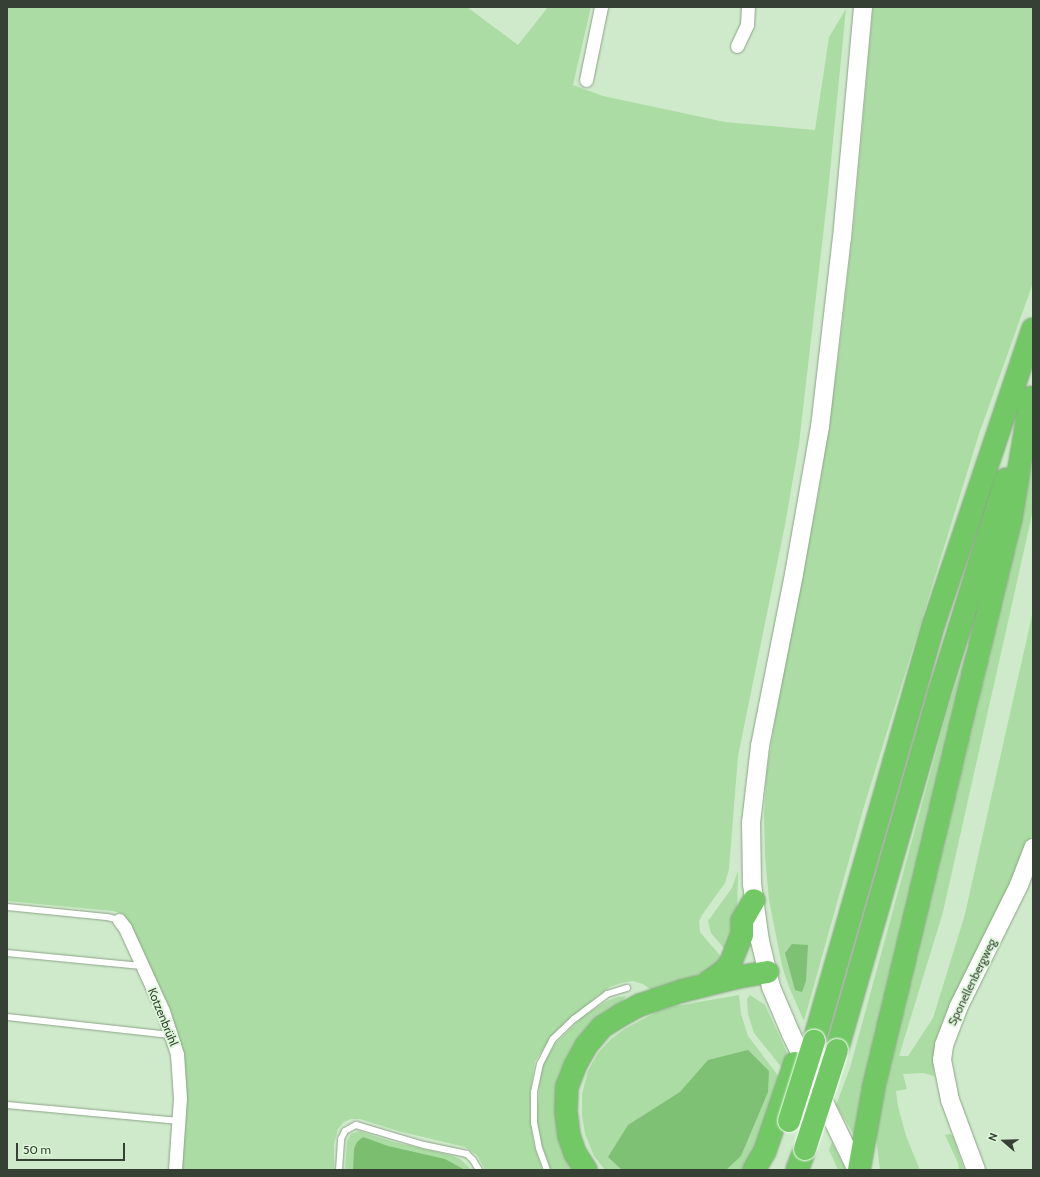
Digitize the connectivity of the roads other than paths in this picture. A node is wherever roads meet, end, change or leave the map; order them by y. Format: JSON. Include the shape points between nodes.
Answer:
{"nodes":[{"id":1,"x":601,"y":7,"type":"edge"},
{"id":2,"x":748,"y":7,"type":"edge"},
{"id":3,"x":863,"y":7,"type":"edge"},
{"id":4,"x":737,"y":46,"type":"dead end"},
{"id":5,"x":586,"y":80,"type":"dead end"},
{"id":6,"x":1033,"y":329,"type":"edge"},
{"id":7,"x":1032,"y":396,"type":"edge"},
{"id":8,"x":1033,"y":848,"type":"edge"},
{"id":9,"x":754,"y":900,"type":"junction"},
{"id":10,"x":7,"y":908,"type":"edge"},
{"id":11,"x":119,"y":920,"type":"joint"},
{"id":12,"x":7,"y":953,"type":"edge"},
{"id":13,"x":141,"y":966,"type":"junction"},
{"id":14,"x":768,"y":972,"type":"junction"},
{"id":15,"x":705,"y":985,"type":"junction"},
{"id":16,"x":628,"y":988,"type":"dead end"},
{"id":17,"x":7,"y":1017,"type":"edge"},
{"id":18,"x":172,"y":1035,"type":"junction"},
{"id":19,"x":7,"y":1105,"type":"edge"},
{"id":20,"x":785,"y":1114,"type":"junction"},
{"id":21,"x":179,"y":1122,"type":"junction"},
{"id":22,"x":175,"y":1170,"type":"edge"},
{"id":23,"x":340,"y":1170,"type":"edge"},
{"id":24,"x":479,"y":1170,"type":"edge"},
{"id":25,"x":547,"y":1170,"type":"edge"},
{"id":26,"x":586,"y":1170,"type":"edge"},
{"id":27,"x":754,"y":1170,"type":"edge"},
{"id":28,"x":772,"y":1170,"type":"edge"},
{"id":29,"x":797,"y":1170,"type":"edge"},
{"id":30,"x":858,"y":1170,"type":"edge"},
{"id":31,"x":976,"y":1170,"type":"edge"}],
"edges":[{"from":1,"to":5,"type":"street"},
{"from":2,"to":4,"type":"street","via":[[747,25]]},
{"from":3,"to":9,"type":"street","via":[[842,238],[820,427],[754,784],[751,823]]},
{"from":6,"to":20,"type":"highway","via":[[950,571],[814,1041],[794,1063]]},
{"from":7,"to":29,"type":"highway","bridge":true,"via":[[940,694],[838,1050]]},
{"from":7,"to":30,"type":"highway","via":[[1011,517],[876,1079]]},
{"from":8,"to":31,"type":"street","name":"Sponellenbergweg","via":[[1019,885],[958,1008],[944,1046],[944,1076],[957,1122]]},
{"from":9,"to":14,"type":"street"},
{"from":9,"to":15,"type":"highway","via":[[742,920],[742,935],[730,964]]},
{"from":10,"to":11,"type":"lane"},
{"from":11,"to":13,"type":"street","name":"Kotzenbrühl"},
{"from":12,"to":13,"type":"lane"},
{"from":13,"to":18,"type":"street","name":"Kotzenbrühl"},
{"from":14,"to":15,"type":"highway"},
{"from":14,"to":30,"type":"street","via":[[771,986],[791,1034]]},
{"from":15,"to":26,"type":"highway","via":[[640,1005],[620,1015],[602,1027],[586,1046],[575,1066],[568,1087],[566,1111],[571,1142]]},
{"from":16,"to":25,"type":"lane","via":[[607,994],[574,1019],[553,1039],[540,1064],[534,1092],[534,1123]]},
{"from":17,"to":18,"type":"lane"},
{"from":18,"to":21,"type":"street","name":"Kotzenbrühl","via":[[180,1076]]},
{"from":19,"to":21,"type":"lane"},
{"from":20,"to":27,"type":"highway"},
{"from":20,"to":28,"type":"highway"},
{"from":21,"to":22,"type":"street","name":"Kotzenbrühl"},
{"from":23,"to":24,"type":"lane","via":[[341,1138],[345,1131],[356,1125],[424,1145],[467,1154]]}]}
